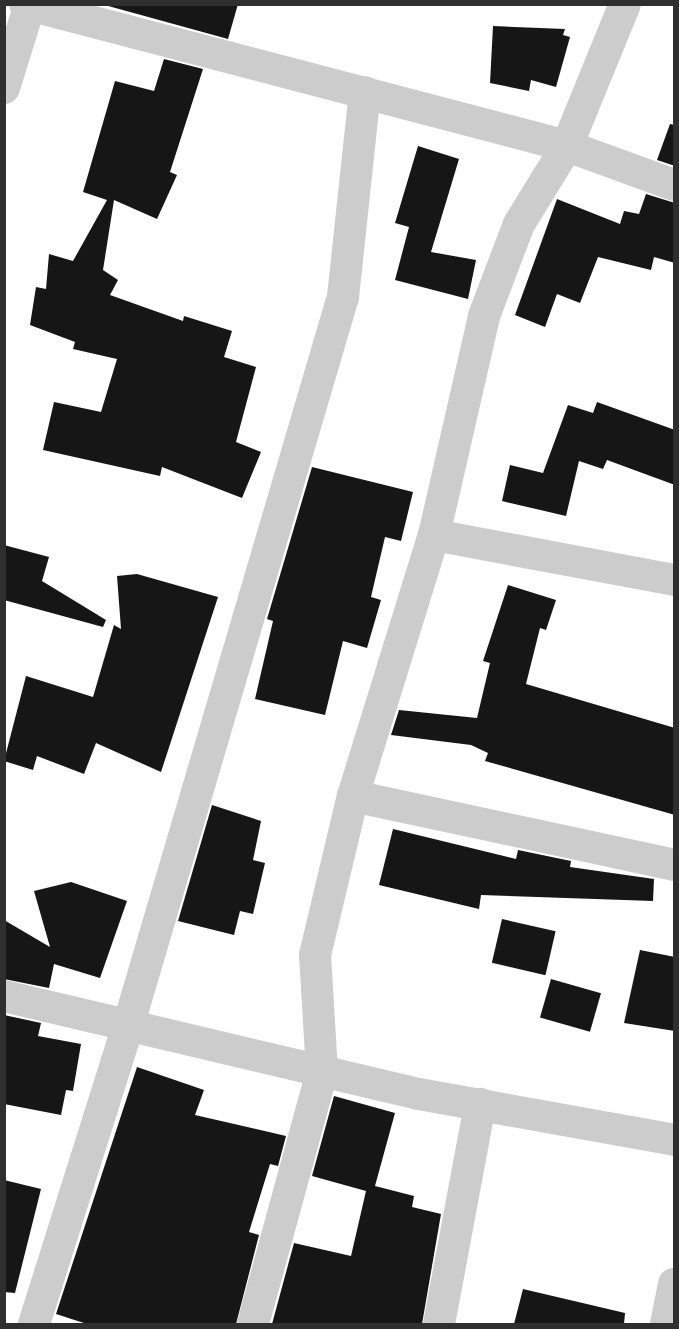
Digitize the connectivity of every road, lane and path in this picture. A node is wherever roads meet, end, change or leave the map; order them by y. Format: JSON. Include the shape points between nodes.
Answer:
{"nodes":[{"id":1,"x":626,"y":4,"type":"edge"},
{"id":2,"x":28,"y":6,"type":"edge"},
{"id":3,"x":4,"y":88,"type":"edge"},
{"id":4,"x":365,"y":92,"type":"junction"},
{"id":5,"x":567,"y":146,"type":"junction"},
{"id":6,"x":675,"y":185,"type":"edge"},
{"id":7,"x":434,"y":535,"type":"junction"},
{"id":8,"x":675,"y":580,"type":"edge"},
{"id":9,"x":353,"y":796,"type":"junction"},
{"id":10,"x":675,"y":865,"type":"edge"},
{"id":11,"x":4,"y":996,"type":"edge"},
{"id":12,"x":129,"y":1023,"type":"junction"},
{"id":13,"x":322,"y":1072,"type":"junction"},
{"id":14,"x":480,"y":1104,"type":"junction"},
{"id":15,"x":675,"y":1140,"type":"edge"},
{"id":16,"x":675,"y":1284,"type":"edge"},
{"id":17,"x":34,"y":1324,"type":"edge"},
{"id":18,"x":253,"y":1324,"type":"edge"},
{"id":19,"x":439,"y":1324,"type":"edge"},
{"id":20,"x":666,"y":1324,"type":"edge"}],
"edges":[{"from":1,"to":5,"type":"street"},
{"from":2,"to":3,"type":"street"},
{"from":2,"to":4,"type":"street"},
{"from":4,"to":5,"type":"street"},
{"from":4,"to":12,"type":"street","via":[[343,297]]},
{"from":5,"to":6,"type":"street"},
{"from":5,"to":7,"type":"street","via":[[519,224],[484,316]]},
{"from":7,"to":8,"type":"street"},
{"from":7,"to":9,"type":"street"},
{"from":9,"to":10,"type":"street"},
{"from":9,"to":13,"type":"street","via":[[315,955]]},
{"from":11,"to":12,"type":"street"},
{"from":12,"to":13,"type":"street"},
{"from":12,"to":17,"type":"street"},
{"from":13,"to":14,"type":"street"},
{"from":13,"to":18,"type":"street"},
{"from":14,"to":15,"type":"street"},
{"from":14,"to":19,"type":"street"},
{"from":16,"to":20,"type":"street"}]}
